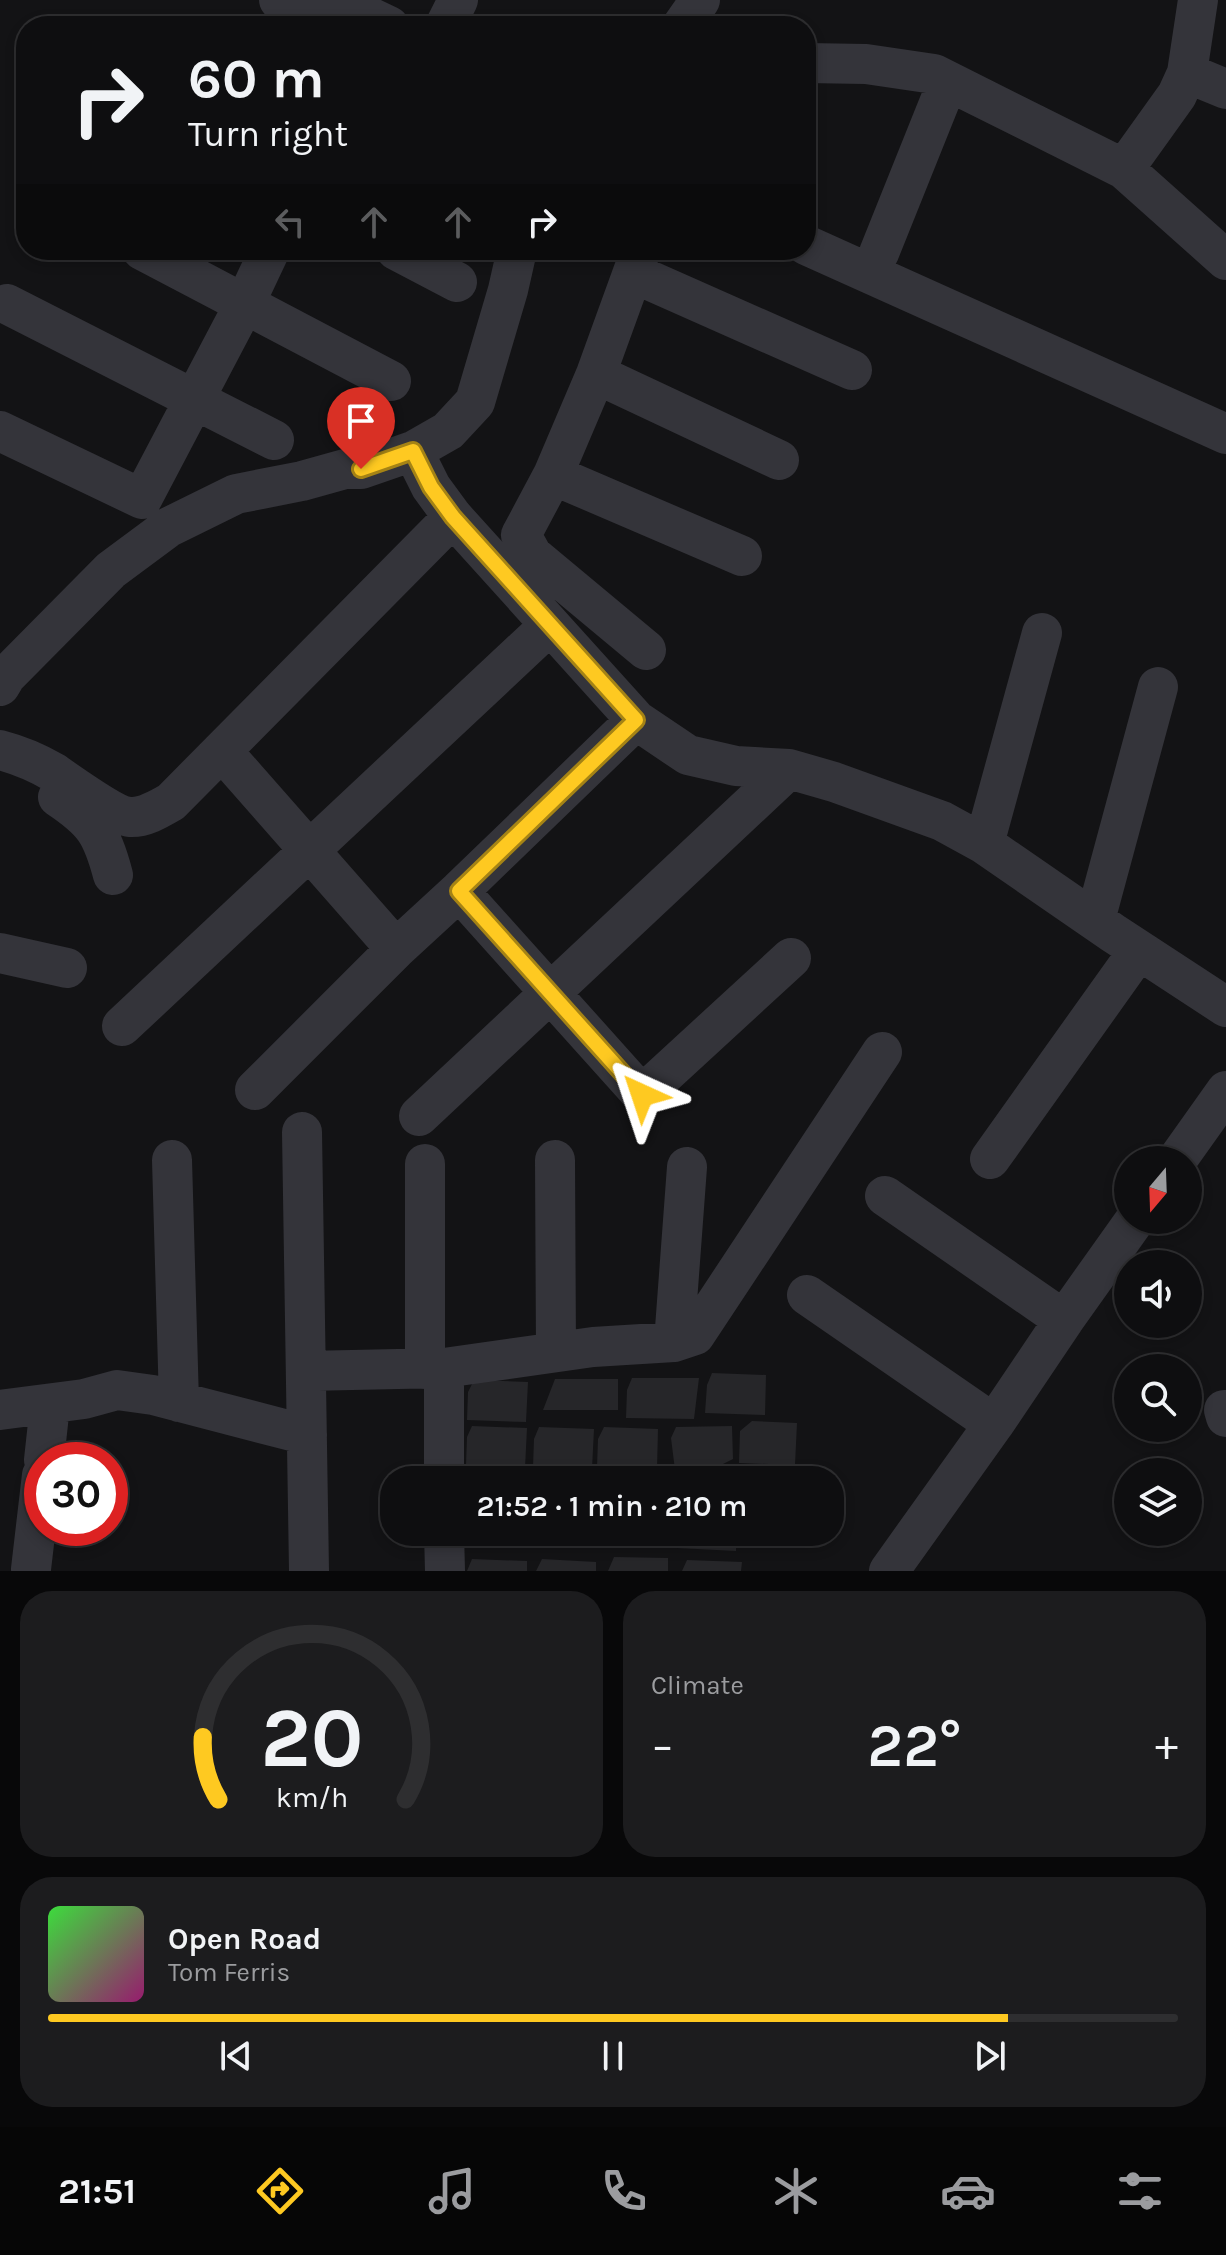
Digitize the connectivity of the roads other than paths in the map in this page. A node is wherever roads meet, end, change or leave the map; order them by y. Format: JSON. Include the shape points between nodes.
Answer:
{"nodes":[{"id":1,"x":279,"y":0,"type":"edge"},
{"id":2,"x":334,"y":0,"type":"edge"},
{"id":3,"x":1198,"y":0,"type":"edge"},
{"id":4,"x":313,"y":16,"type":"edge"},
{"id":5,"x":368,"y":16,"type":"edge"},
{"id":6,"x":816,"y":63,"type":"edge"},
{"id":7,"x":1187,"y":73,"type":"junction"},
{"id":8,"x":948,"y":81,"type":"junction"},
{"id":9,"x":1226,"y":89,"type":"edge"},
{"id":10,"x":1124,"y":169,"type":"junction"},
{"id":11,"x":816,"y":225,"type":"edge"},
{"id":12,"x":816,"y":250,"type":"edge"},
{"id":13,"x":879,"y":253,"type":"junction"},
{"id":14,"x":161,"y":260,"type":"edge"},
{"id":15,"x":265,"y":260,"type":"edge"},
{"id":16,"x":415,"y":260,"type":"edge"},
{"id":17,"x":515,"y":260,"type":"edge"},
{"id":18,"x":1226,"y":260,"type":"edge"},
{"id":19,"x":637,"y":261,"type":"edge"},
{"id":20,"x":457,"y":282,"type":"dead end"},
{"id":21,"x":245,"y":303,"type":"junction"},
{"id":22,"x":7,"y":304,"type":"dead end"},
{"id":23,"x":852,"y":370,"type":"dead end"},
{"id":24,"x":596,"y":374,"type":"junction"},
{"id":25,"x":391,"y":381,"type":"dead end"},
{"id":26,"x":194,"y":400,"type":"junction"},
{"id":27,"x":1226,"y":405,"type":"edge"},
{"id":28,"x":0,"y":431,"type":"edge"},
{"id":29,"x":1226,"y":434,"type":"edge"},
{"id":30,"x":274,"y":440,"type":"dead end"},
{"id":31,"x":413,"y":451,"type":"junction"},
{"id":32,"x":779,"y":460,"type":"dead end"},
{"id":33,"x":553,"y":475,"type":"junction"},
{"id":34,"x":453,"y":517,"type":"junction"},
{"id":35,"x":742,"y":556,"type":"dead end"},
{"id":36,"x":550,"y":625,"type":"junction"},
{"id":37,"x":1042,"y":633,"type":"dead end"},
{"id":38,"x":646,"y":650,"type":"dead end"},
{"id":39,"x":0,"y":686,"type":"edge"},
{"id":40,"x":1158,"y":687,"type":"dead end"},
{"id":41,"x":636,"y":720,"type":"junction"},
{"id":42,"x":0,"y":750,"type":"edge"},
{"id":43,"x":222,"y":751,"type":"junction"},
{"id":44,"x":0,"y":763,"type":"edge"},
{"id":45,"x":789,"y":769,"type":"junction"},
{"id":46,"x":984,"y":844,"type":"junction"},
{"id":47,"x":309,"y":851,"type":"junction"},
{"id":48,"x":113,"y":875,"type":"dead end"},
{"id":49,"x":459,"y":891,"type":"junction"},
{"id":50,"x":1095,"y":920,"type":"junction"},
{"id":51,"x":396,"y":949,"type":"junction"},
{"id":52,"x":1139,"y":950,"type":"junction"},
{"id":53,"x":0,"y":953,"type":"edge"},
{"id":54,"x":791,"y":958,"type":"dead end"},
{"id":55,"x":67,"y":968,"type":"dead end"},
{"id":56,"x":550,"y":993,"type":"junction"},
{"id":57,"x":1226,"y":1007,"type":"edge"},
{"id":58,"x":122,"y":1026,"type":"dead end"},
{"id":59,"x":882,"y":1052,"type":"dead end"},
{"id":60,"x":255,"y":1090,"type":"dead end"},
{"id":61,"x":1226,"y":1091,"type":"edge"},
{"id":62,"x":419,"y":1116,"type":"dead end"},
{"id":63,"x":302,"y":1132,"type":"dead end"},
{"id":64,"x":1187,"y":1146,"type":"edge"},
{"id":65,"x":990,"y":1159,"type":"dead end"},
{"id":66,"x":172,"y":1160,"type":"dead end"},
{"id":67,"x":555,"y":1160,"type":"dead end"},
{"id":68,"x":425,"y":1164,"type":"dead end"},
{"id":69,"x":687,"y":1167,"type":"dead end"},
{"id":70,"x":885,"y":1196,"type":"dead end"},
{"id":71,"x":1125,"y":1234,"type":"edge"},
{"id":72,"x":807,"y":1295,"type":"dead end"},
{"id":73,"x":1064,"y":1320,"type":"junction"},
{"id":74,"x":674,"y":1342,"type":"junction"},
{"id":75,"x":556,"y":1352,"type":"junction"},
{"id":76,"x":435,"y":1368,"type":"junction"},
{"id":77,"x":306,"y":1371,"type":"junction"},
{"id":78,"x":179,"y":1402,"type":"junction"},
{"id":79,"x":50,"y":1405,"type":"junction"},
{"id":80,"x":0,"y":1410,"type":"edge"},
{"id":81,"x":1226,"y":1410,"type":"edge"},
{"id":82,"x":1226,"y":1417,"type":"edge"},
{"id":83,"x":994,"y":1424,"type":"junction"},
{"id":84,"x":307,"y":1435,"type":"junction"},
{"id":85,"x":46,"y":1442,"type":"edge"},
{"id":86,"x":443,"y":1466,"type":"edge"},
{"id":87,"x":34,"y":1546,"type":"edge"},
{"id":88,"x":444,"y":1546,"type":"edge"},
{"id":89,"x":31,"y":1569,"type":"dead end"},
{"id":90,"x":309,"y":1571,"type":"edge"},
{"id":91,"x":445,"y":1571,"type":"edge"},
{"id":92,"x":889,"y":1571,"type":"edge"}],
"edges":[{"from":1,"to":4,"type":"street"},
{"from":2,"to":5,"type":"street"},
{"from":3,"to":7,"type":"street"},
{"from":6,"to":8,"type":"street","via":[[866,64],[934,74]]},
{"from":7,"to":9,"type":"street"},
{"from":7,"to":10,"type":"street"},
{"from":8,"to":10,"type":"street"},
{"from":8,"to":13,"type":"street"},
{"from":10,"to":18,"type":"street"},
{"from":11,"to":13,"type":"street"},
{"from":12,"to":29,"type":"street"},
{"from":13,"to":27,"type":"street"},
{"from":14,"to":21,"type":"street"},
{"from":15,"to":21,"type":"street"},
{"from":16,"to":20,"type":"street"},
{"from":17,"to":31,"type":"street","via":[[475,402],[448,431]]},
{"from":19,"to":23,"type":"street"},
{"from":19,"to":24,"type":"street"},
{"from":21,"to":25,"type":"street"},
{"from":21,"to":26,"type":"street"},
{"from":22,"to":26,"type":"street"},
{"from":24,"to":32,"type":"street"},
{"from":24,"to":33,"type":"street"},
{"from":26,"to":28,"type":"street","via":[[142,499]]},
{"from":26,"to":30,"type":"street"},
{"from":31,"to":34,"type":"street"},
{"from":31,"to":39,"type":"street","via":[[361,469],[236,494],[169,527],[111,570]]},
{"from":33,"to":35,"type":"street"},
{"from":33,"to":38,"type":"street","via":[[521,535],[532,555]]},
{"from":34,"to":36,"type":"street"},
{"from":34,"to":43,"type":"street"},
{"from":36,"to":41,"type":"street"},
{"from":36,"to":47,"type":"street"},
{"from":37,"to":46,"type":"street"},
{"from":40,"to":50,"type":"street"},
{"from":41,"to":45,"type":"street","via":[[688,755],[736,766]]},
{"from":41,"to":49,"type":"street"},
{"from":42,"to":43,"type":"street","via":[[51,771],[127,817],[157,811],[171,802]]},
{"from":43,"to":47,"type":"street"},
{"from":44,"to":48,"type":"street","via":[[94,826]]},
{"from":45,"to":46,"type":"street","via":[[942,821]]},
{"from":45,"to":56,"type":"street"},
{"from":46,"to":50,"type":"street"},
{"from":47,"to":51,"type":"street"},
{"from":47,"to":58,"type":"street"},
{"from":49,"to":51,"type":"street"},
{"from":49,"to":56,"type":"street"},
{"from":50,"to":52,"type":"street"},
{"from":51,"to":60,"type":"street"},
{"from":52,"to":57,"type":"street"},
{"from":52,"to":65,"type":"street"},
{"from":53,"to":55,"type":"street"},
{"from":54,"to":56,"type":"street","via":[[642,1095]]},
{"from":56,"to":62,"type":"street"},
{"from":59,"to":74,"type":"street","via":[[695,1335]]},
{"from":61,"to":64,"type":"street"},
{"from":63,"to":77,"type":"street"},
{"from":66,"to":78,"type":"street"},
{"from":67,"to":75,"type":"street"},
{"from":68,"to":76,"type":"street"},
{"from":69,"to":74,"type":"street"},
{"from":70,"to":73,"type":"street"},
{"from":71,"to":73,"type":"street"},
{"from":72,"to":83,"type":"street"},
{"from":73,"to":83,"type":"street"},
{"from":74,"to":75,"type":"street"},
{"from":75,"to":76,"type":"street"},
{"from":76,"to":77,"type":"street"},
{"from":76,"to":86,"type":"street"},
{"from":77,"to":84,"type":"street"},
{"from":78,"to":79,"type":"street","via":[[117,1390]]},
{"from":78,"to":84,"type":"street"},
{"from":79,"to":80,"type":"street"},
{"from":79,"to":85,"type":"street"},
{"from":81,"to":82,"type":"street"},
{"from":83,"to":92,"type":"street"},
{"from":84,"to":90,"type":"street"},
{"from":87,"to":89,"type":"street"},
{"from":88,"to":91,"type":"street"}]}
